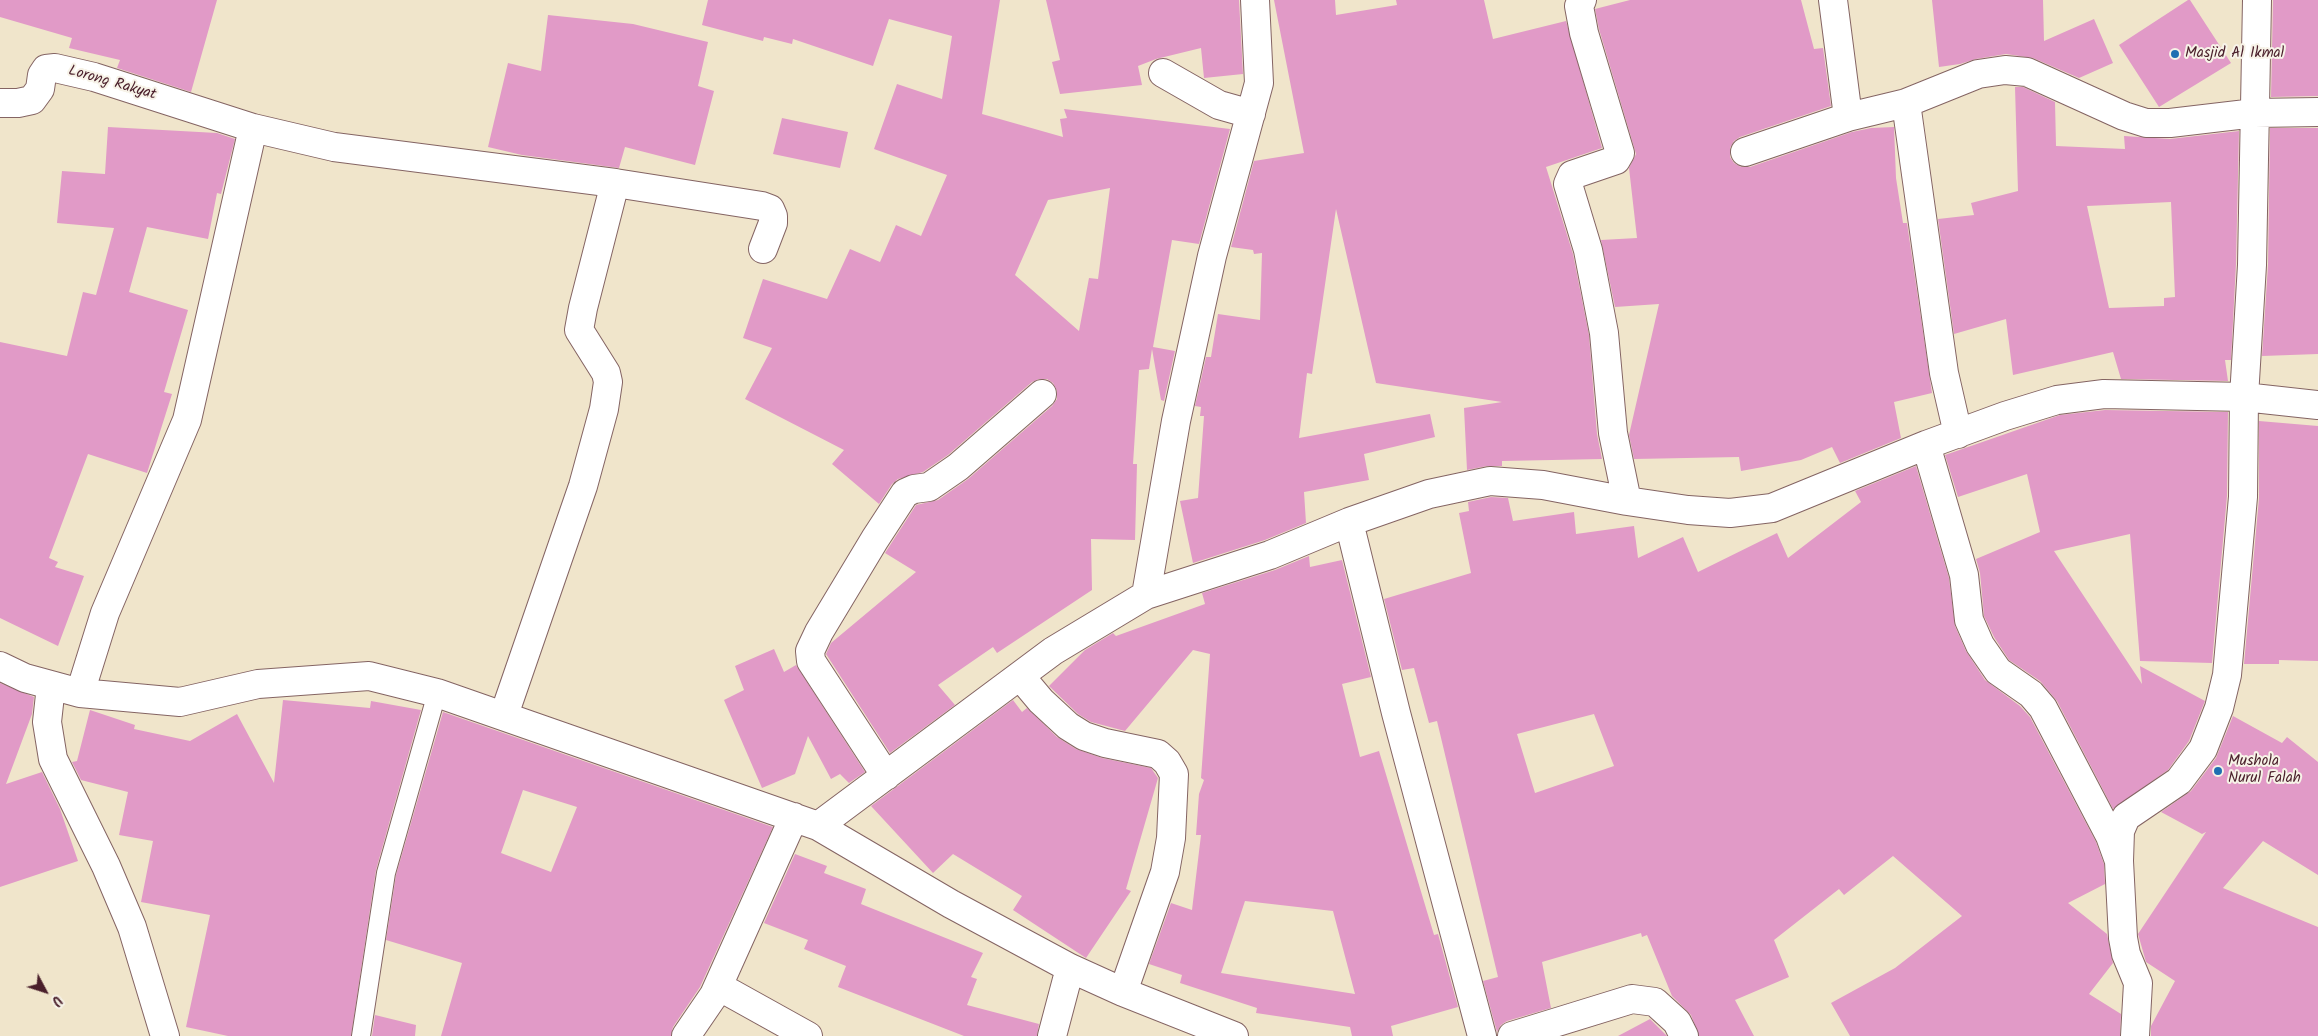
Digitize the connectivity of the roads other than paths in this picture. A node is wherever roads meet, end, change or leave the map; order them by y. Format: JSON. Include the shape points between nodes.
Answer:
{"nodes":[{"id":1,"x":1255,"y":0,"type":"edge"},
{"id":2,"x":1582,"y":0,"type":"edge"},
{"id":3,"x":1833,"y":0,"type":"edge"},
{"id":4,"x":2257,"y":0,"type":"edge"},
{"id":5,"x":1163,"y":73,"type":"dead end"},
{"id":6,"x":0,"y":103,"type":"edge"},
{"id":7,"x":1906,"y":103,"type":"junction"},
{"id":8,"x":2318,"y":112,"type":"edge"},
{"id":9,"x":1251,"y":114,"type":"junction"},
{"id":10,"x":2255,"y":114,"type":"junction"},
{"id":11,"x":1848,"y":117,"type":"junction"},
{"id":12,"x":248,"y":126,"type":"junction"},
{"id":13,"x":1745,"y":152,"type":"dead end"},
{"id":14,"x":615,"y":183,"type":"junction"},
{"id":15,"x":763,"y":249,"type":"dead end"},
{"id":16,"x":1042,"y":394,"type":"dead end"},
{"id":17,"x":2244,"y":397,"type":"junction"},
{"id":18,"x":2318,"y":405,"type":"edge"},
{"id":19,"x":1958,"y":434,"type":"junction"},
{"id":20,"x":1926,"y":445,"type":"junction"},
{"id":21,"x":1627,"y":501,"type":"junction"},
{"id":22,"x":1349,"y":522,"type":"junction"},
{"id":23,"x":1146,"y":596,"type":"junction"},
{"id":24,"x":0,"y":666,"type":"edge"},
{"id":25,"x":1020,"y":676,"type":"junction"},
{"id":26,"x":52,"y":686,"type":"junction"},
{"id":27,"x":80,"y":693,"type":"junction"},
{"id":28,"x":437,"y":693,"type":"junction"},
{"id":29,"x":504,"y":715,"type":"junction"},
{"id":30,"x":886,"y":776,"type":"junction"},
{"id":31,"x":806,"y":822,"type":"junction"},
{"id":32,"x":2119,"y":861,"type":"junction"},
{"id":33,"x":1070,"y":968,"type":"junction"},
{"id":34,"x":718,"y":986,"type":"junction"},
{"id":35,"x":1123,"y":992,"type":"junction"},
{"id":36,"x":165,"y":1036,"type":"edge"},
{"id":37,"x":361,"y":1036,"type":"edge"},
{"id":38,"x":686,"y":1036,"type":"edge"},
{"id":39,"x":808,"y":1036,"type":"edge"},
{"id":40,"x":1052,"y":1036,"type":"edge"},
{"id":41,"x":1234,"y":1036,"type":"edge"},
{"id":42,"x":1482,"y":1036,"type":"edge"},
{"id":43,"x":1512,"y":1036,"type":"edge"},
{"id":44,"x":1684,"y":1036,"type":"edge"},
{"id":45,"x":2135,"y":1036,"type":"edge"}],
"edges":[{"from":1,"to":9,"type":"street","via":[[1260,67]]},
{"from":2,"to":21,"type":"street","via":[[1579,6],[1584,33],[1620,153],[1616,160],[1580,170],[1572,175],[1568,184],[1588,250],[1604,333],[1613,433]]},
{"from":3,"to":11,"type":"street"},
{"from":4,"to":10,"type":"street"},
{"from":5,"to":9,"type":"street","via":[[1219,105]]},
{"from":6,"to":12,"type":"street","name":"Lorong Rakyat","via":[[18,104],[32,100],[40,89],[46,69],[55,68],[94,77]]},
{"from":7,"to":10,"type":"street","via":[[1978,74],[2005,70],[2027,72],[2146,123]]},
{"from":7,"to":11,"type":"street"},
{"from":7,"to":19,"type":"street","via":[[1944,373]]},
{"from":8,"to":10,"type":"street"},
{"from":9,"to":23,"type":"street","via":[[1212,256],[1176,421]]},
{"from":10,"to":17,"type":"street","via":[[2252,265]]},
{"from":11,"to":13,"type":"street"},
{"from":12,"to":14,"type":"street","via":[[334,147]]},
{"from":12,"to":27,"type":"street","via":[[187,420],[105,613]]},
{"from":14,"to":15,"type":"street","via":[[770,209],[773,223]]},
{"from":14,"to":29,"type":"street","via":[[579,330],[606,373],[604,409],[583,486]]},
{"from":16,"to":30,"type":"street","via":[[958,467],[929,487],[905,493],[810,651],[811,662]]},
{"from":17,"to":18,"type":"street"},
{"from":17,"to":19,"type":"street","via":[[2104,394],[2058,400]]},
{"from":17,"to":32,"type":"street","via":[[2240,536],[2227,675],[2219,708],[2203,749],[2179,781],[2126,817],[2120,831]]},
{"from":19,"to":20,"type":"street"},
{"from":20,"to":21,"type":"street","via":[[1772,508],[1730,513]]},
{"from":20,"to":32,"type":"street","via":[[1964,575],[1969,620],[1980,645],[1998,671],[2031,694],[2044,708],[2110,836]]},
{"from":21,"to":22,"type":"street","via":[[1543,485],[1490,481],[1429,494]]},
{"from":22,"to":23,"type":"street","via":[[1270,555]]},
{"from":22,"to":42,"type":"street","via":[[1396,714]]},
{"from":23,"to":25,"type":"street","via":[[1053,651]]},
{"from":24,"to":26,"type":"street","via":[[24,678]]},
{"from":25,"to":30,"type":"street"},
{"from":25,"to":35,"type":"street","via":[[1068,726],[1105,743],[1158,754],[1174,774],[1171,838],[1165,872]]},
{"from":26,"to":27,"type":"street"},
{"from":26,"to":36,"type":"street","via":[[47,722],[53,759],[106,866],[132,928]]},
{"from":27,"to":28,"type":"street","via":[[180,702],[258,684],[369,676]]},
{"from":28,"to":29,"type":"street"},
{"from":28,"to":37,"type":"lane","via":[[386,873]]},
{"from":29,"to":31,"type":"street"},
{"from":30,"to":31,"type":"street"},
{"from":31,"to":33,"type":"street"},
{"from":31,"to":34,"type":"street"},
{"from":32,"to":45,"type":"street","via":[[2123,938],[2138,983]]},
{"from":33,"to":35,"type":"street"},
{"from":33,"to":40,"type":"street"},
{"from":34,"to":38,"type":"street"},
{"from":34,"to":39,"type":"street"},
{"from":35,"to":41,"type":"street"},
{"from":43,"to":44,"type":"street","via":[[1632,999],[1655,1002],[1677,1022]]}]}
